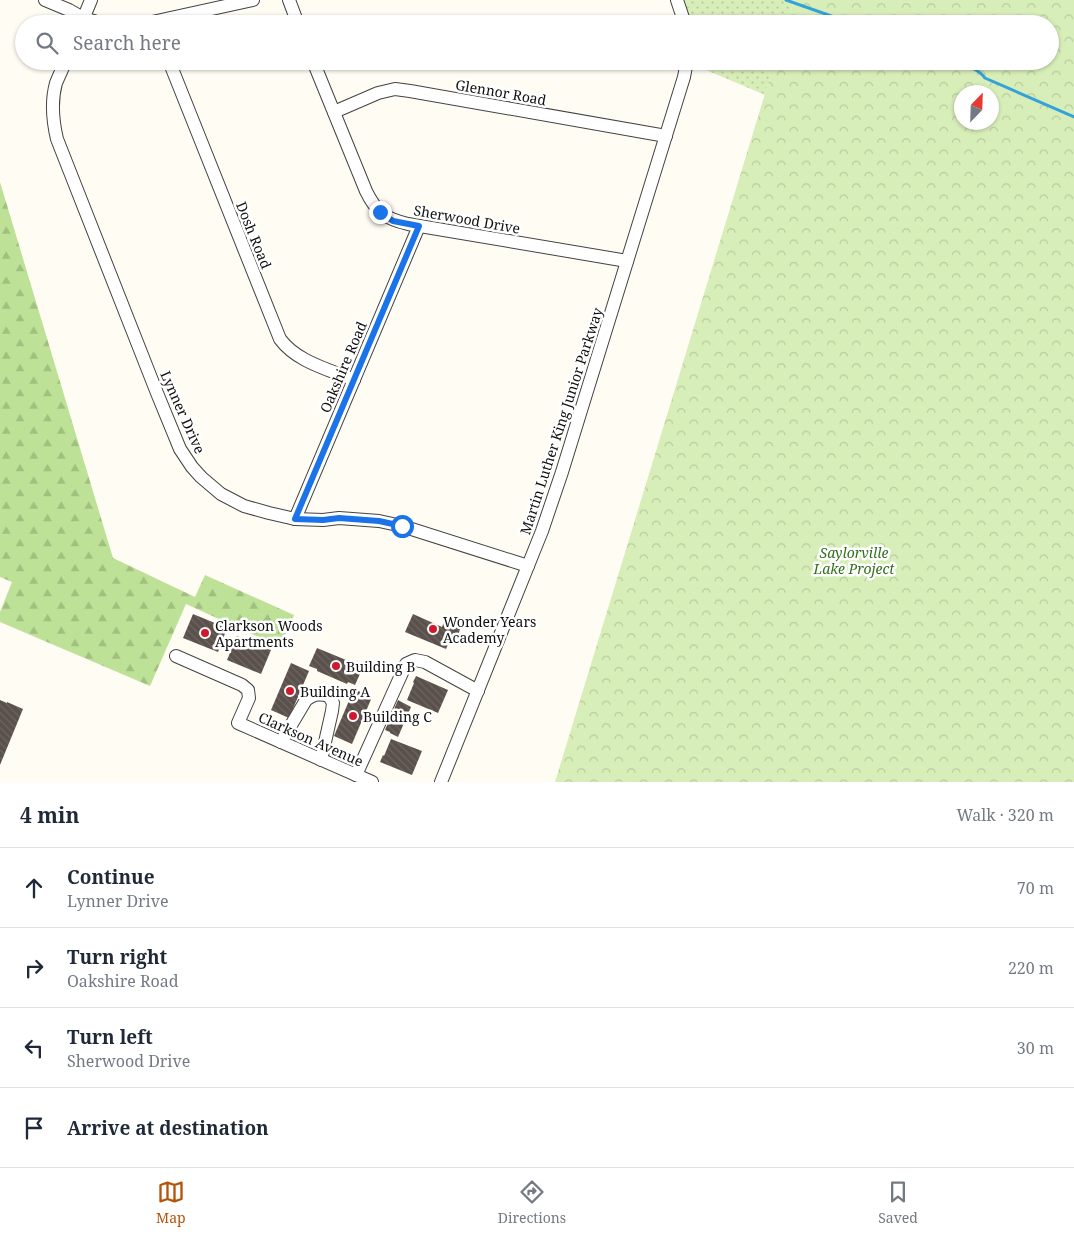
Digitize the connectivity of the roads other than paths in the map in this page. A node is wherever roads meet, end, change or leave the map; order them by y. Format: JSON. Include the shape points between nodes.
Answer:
{"nodes":[{"id":1,"x":45,"y":0,"type":"edge"},
{"id":2,"x":91,"y":0,"type":"edge"},
{"id":3,"x":253,"y":0,"type":"edge"},
{"id":4,"x":289,"y":0,"type":"edge"},
{"id":5,"x":677,"y":0,"type":"edge"},
{"id":6,"x":75,"y":15,"type":"edge"},
{"id":7,"x":85,"y":15,"type":"edge"},
{"id":8,"x":186,"y":15,"type":"edge"},
{"id":9,"x":295,"y":15,"type":"edge"},
{"id":10,"x":682,"y":15,"type":"edge"},
{"id":11,"x":62,"y":70,"type":"edge"},
{"id":12,"x":173,"y":70,"type":"edge"},
{"id":13,"x":318,"y":70,"type":"edge"},
{"id":14,"x":685,"y":70,"type":"edge"},
{"id":15,"x":334,"y":112,"type":"junction"},
{"id":16,"x":666,"y":136,"type":"junction"},
{"id":17,"x":419,"y":226,"type":"junction"},
{"id":18,"x":627,"y":261,"type":"junction"},
{"id":19,"x":354,"y":380,"type":"junction"},
{"id":20,"x":295,"y":519,"type":"junction"},
{"id":21,"x":528,"y":566,"type":"junction"},
{"id":22,"x":176,"y":656,"type":"dead end"},
{"id":23,"x":478,"y":691,"type":"junction"},
{"id":24,"x":281,"y":742,"type":"junction"},
{"id":25,"x":321,"y":760,"type":"junction"},
{"id":26,"x":356,"y":775,"type":"junction"},
{"id":27,"x":372,"y":782,"type":"edge"},
{"id":28,"x":441,"y":782,"type":"edge"}],
"edges":[{"from":1,"to":6,"type":"street"},
{"from":2,"to":7,"type":"street"},
{"from":3,"to":8,"type":"street"},
{"from":4,"to":9,"type":"street"},
{"from":5,"to":10,"type":"street"},
{"from":11,"to":20,"type":"street","name":"Lynner Drive","via":[[56,85],[53,108],[57,139],[180,449],[192,468],[221,494],[244,506]]},
{"from":12,"to":19,"type":"street","name":"Dosh Road","via":[[280,339],[300,358]]},
{"from":13,"to":15,"type":"street","name":"Sherwood Drive"},
{"from":14,"to":16,"type":"street","name":"Martin Luther King Junior Parkway"},
{"from":15,"to":16,"type":"street","name":"Glennor Road","via":[[395,89]]},
{"from":15,"to":17,"type":"street","name":"Sherwood Drive","via":[[370,201],[393,221]]},
{"from":16,"to":18,"type":"street","name":"Martin Luther King Junior Parkway"},
{"from":17,"to":18,"type":"street","name":"Sherwood Drive"},
{"from":17,"to":19,"type":"street","name":"Oakshire Road"},
{"from":18,"to":21,"type":"street","name":"Martin Luther King Junior Parkway","via":[[562,472]]},
{"from":19,"to":20,"type":"street","name":"Oakshire Road"},
{"from":20,"to":21,"type":"street","name":"Lynner Drive","via":[[379,521]]},
{"from":21,"to":23,"type":"street","name":"Martin Luther King Junior Parkway"},
{"from":22,"to":24,"type":"street","name":"Clarkson Avenue","via":[[242,685],[248,690],[249,698],[238,723]]},
{"from":23,"to":26,"type":"street","via":[[425,662],[415,660],[406,664]]},
{"from":23,"to":28,"type":"street","name":"Martin Luther King Junior Parkway"},
{"from":24,"to":25,"type":"street","name":"Clarkson Avenue"},
{"from":24,"to":25,"type":"street","via":[[306,700],[321,693],[329,696],[333,703]]},
{"from":25,"to":26,"type":"street","name":"Clarkson Avenue"},
{"from":26,"to":27,"type":"street","name":"Clarkson Avenue"}]}
